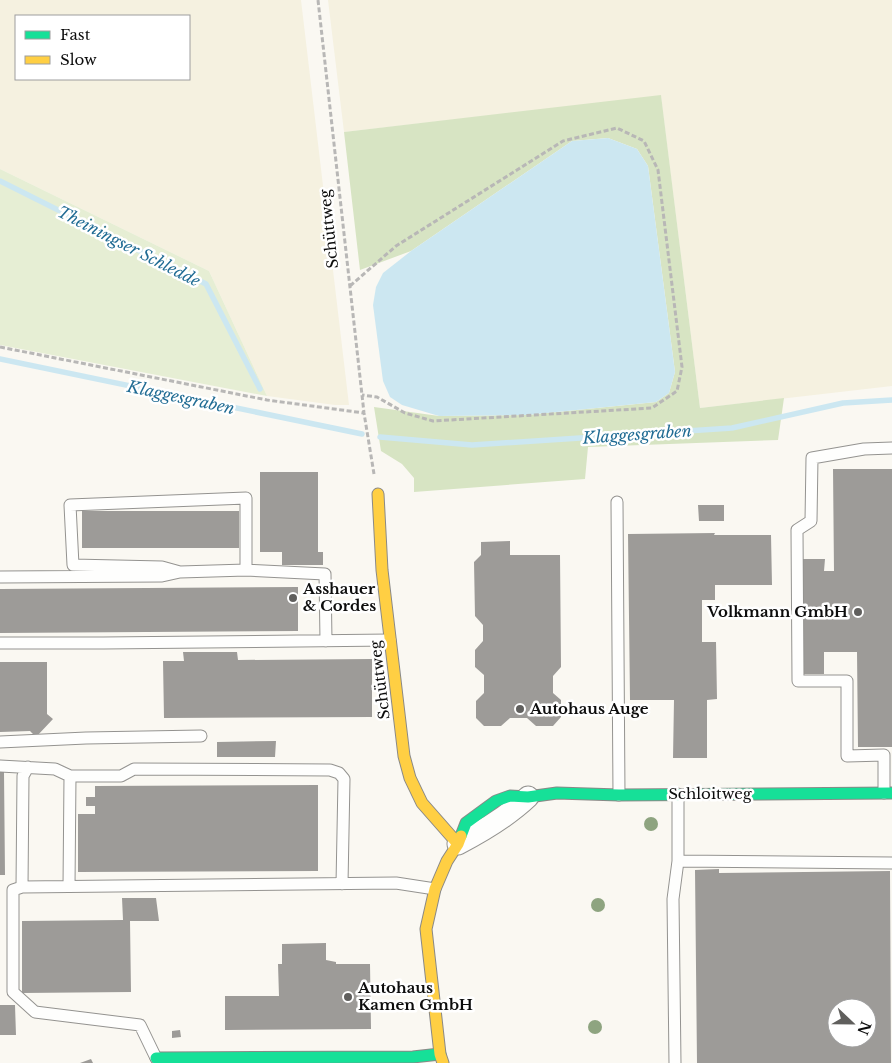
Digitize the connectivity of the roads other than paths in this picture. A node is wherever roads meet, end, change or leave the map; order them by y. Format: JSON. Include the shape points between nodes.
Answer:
{"nodes":[{"id":1,"x":892,"y":448,"type":"edge"},
{"id":2,"x":378,"y":494,"type":"dead end"},
{"id":3,"x":617,"y":502,"type":"dead end"},
{"id":4,"x":246,"y":570,"type":"junction"},
{"id":5,"x":180,"y":572,"type":"junction"},
{"id":6,"x":0,"y":577,"type":"edge"},
{"id":7,"x":390,"y":640,"type":"junction"},
{"id":8,"x":326,"y":641,"type":"junction"},
{"id":9,"x":0,"y":642,"type":"edge"},
{"id":10,"x":201,"y":736,"type":"dead end"},
{"id":11,"x":0,"y":742,"type":"edge"},
{"id":12,"x":0,"y":766,"type":"edge"},
{"id":13,"x":28,"y":767,"type":"junction"},
{"id":14,"x":70,"y":776,"type":"junction"},
{"id":15,"x":888,"y":793,"type":"edge"},
{"id":16,"x":678,"y":794,"type":"junction"},
{"id":17,"x":619,"y":795,"type":"junction"},
{"id":18,"x":528,"y":797,"type":"joint"},
{"id":19,"x":458,"y":844,"type":"junction"},
{"id":20,"x":678,"y":861,"type":"junction"},
{"id":21,"x":892,"y":863,"type":"edge"},
{"id":22,"x":342,"y":884,"type":"junction"},
{"id":23,"x":69,"y":886,"type":"junction"},
{"id":24,"x":22,"y":887,"type":"junction"},
{"id":25,"x":435,"y":889,"type":"junction"},
{"id":26,"x":156,"y":1058,"type":"joint"},
{"id":27,"x":442,"y":1058,"type":"edge"},
{"id":28,"x":674,"y":1063,"type":"edge"}],
"edges":[{"from":1,"to":15,"type":"lane","via":[[812,458],[810,521],[797,530],[798,681],[847,680],[847,756],[884,755]]},
{"from":2,"to":7,"type":"street","name":"Schüttweg"},
{"from":3,"to":17,"type":"lane"},
{"from":4,"to":5,"type":"lane"},
{"from":4,"to":5,"type":"lane","via":[[246,498],[70,505],[73,566],[162,568]]},
{"from":4,"to":8,"type":"lane","via":[[325,574]]},
{"from":5,"to":6,"type":"lane","via":[[162,576]]},
{"from":7,"to":8,"type":"lane"},
{"from":7,"to":19,"type":"street","name":"Schüttweg","via":[[404,756],[410,778],[422,803]]},
{"from":8,"to":9,"type":"lane"},
{"from":10,"to":11,"type":"lane"},
{"from":12,"to":13,"type":"lane"},
{"from":13,"to":14,"type":"lane","via":[[55,769]]},
{"from":13,"to":24,"type":"lane","via":[[23,776]]},
{"from":14,"to":22,"type":"lane","via":[[121,776],[134,768],[330,770],[339,773],[344,779]]},
{"from":14,"to":23,"type":"lane"},
{"from":15,"to":16,"type":"street","name":"Schloitweg"},
{"from":16,"to":17,"type":"street","name":"Schloitweg"},
{"from":16,"to":20,"type":"lane"},
{"from":17,"to":18,"type":"street","name":"Schloitweg","via":[[557,793]]},
{"from":18,"to":19,"type":"street","name":"Schloitweg","via":[[516,809]]},
{"from":19,"to":25,"type":"street"},
{"from":20,"to":21,"type":"lane"},
{"from":20,"to":28,"type":"lane","via":[[673,900]]},
{"from":22,"to":23,"type":"lane"},
{"from":22,"to":25,"type":"lane","via":[[396,883]]},
{"from":23,"to":24,"type":"lane"},
{"from":24,"to":26,"type":"lane","via":[[14,890],[13,992],[35,1012],[140,1024]]},
{"from":25,"to":27,"type":"street","via":[[426,929]]},
{"from":26,"to":27,"type":"street"}]}
